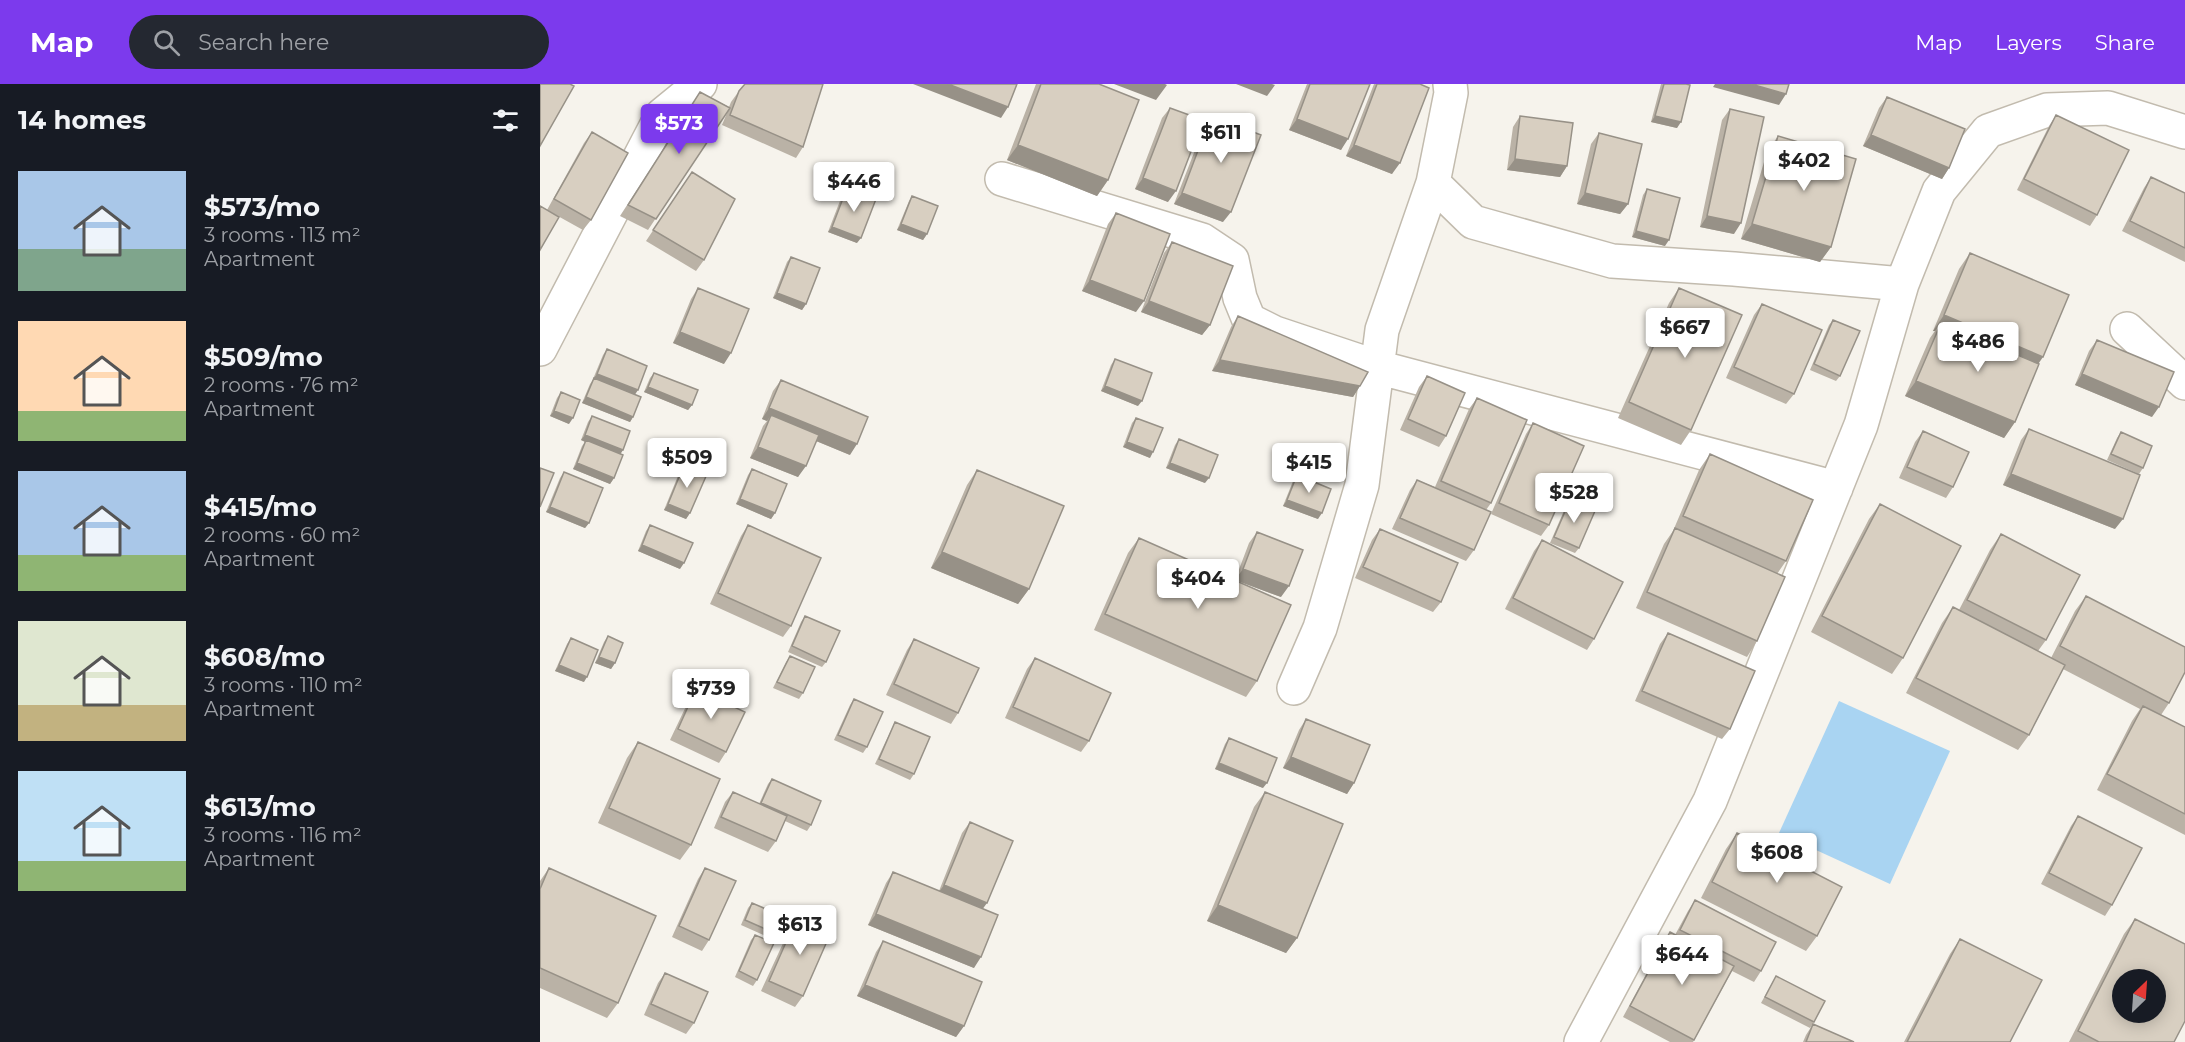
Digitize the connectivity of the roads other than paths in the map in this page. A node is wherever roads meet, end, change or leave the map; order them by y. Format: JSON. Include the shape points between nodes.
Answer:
{"nodes":[{"id":1,"x":700,"y":84,"type":"edge"},
{"id":2,"x":1449,"y":84,"type":"edge"},
{"id":3,"x":2185,"y":132,"type":"edge"},
{"id":4,"x":1002,"y":179,"type":"dead end"},
{"id":5,"x":1433,"y":183,"type":"junction"},
{"id":6,"x":1902,"y":284,"type":"junction"},
{"id":7,"x":2127,"y":329,"type":"dead end"},
{"id":8,"x":540,"y":349,"type":"edge"},
{"id":9,"x":1377,"y":367,"type":"junction"},
{"id":10,"x":2185,"y":383,"type":"edge"},
{"id":11,"x":1836,"y":488,"type":"junction"},
{"id":12,"x":1294,"y":688,"type":"dead end"},
{"id":13,"x":1581,"y":1042,"type":"edge"}],
"edges":[{"from":1,"to":8,"type":"street","via":[[662,115]]},
{"from":2,"to":5,"type":"street","via":[[1451,93]]},
{"from":3,"to":6,"type":"street","via":[[2108,108],[2047,110],[1988,131],[1939,191]]},
{"from":4,"to":9,"type":"street","via":[[1202,240],[1232,260],[1249,320],[1275,333]]},
{"from":5,"to":6,"type":"street","via":[[1473,222],[1612,261]]},
{"from":5,"to":9,"type":"street","via":[[1382,330]]},
{"from":6,"to":11,"type":"street","via":[[1861,425]]},
{"from":7,"to":10,"type":"street"},
{"from":9,"to":11,"type":"street"},
{"from":9,"to":12,"type":"street","via":[[1362,485],[1320,628]]},
{"from":11,"to":13,"type":"street","via":[[1710,801]]}]}
